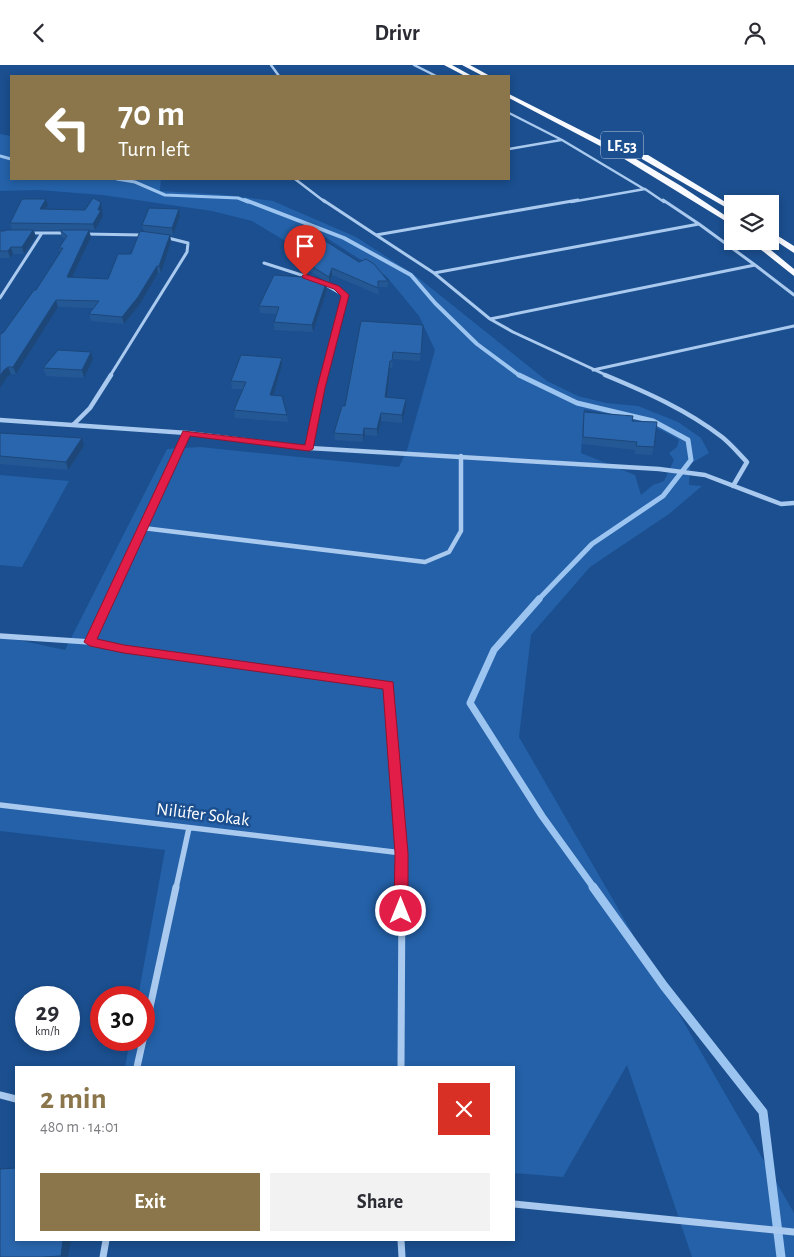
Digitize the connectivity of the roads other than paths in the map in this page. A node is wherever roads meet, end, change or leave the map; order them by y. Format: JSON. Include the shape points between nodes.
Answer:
{"nodes":[{"id":1,"x":414,"y":65,"type":"edge"},
{"id":2,"x":447,"y":65,"type":"edge"},
{"id":3,"x":465,"y":65,"type":"edge"},
{"id":4,"x":434,"y":75,"type":"edge"},
{"id":5,"x":468,"y":75,"type":"edge"},
{"id":6,"x":486,"y":75,"type":"edge"},
{"id":7,"x":510,"y":88,"type":"edge"},
{"id":8,"x":510,"y":97,"type":"edge"},
{"id":9,"x":510,"y":114,"type":"edge"},
{"id":10,"x":562,"y":140,"type":"junction"},
{"id":11,"x":510,"y":149,"type":"edge"},
{"id":12,"x":296,"y":180,"type":"edge"},
{"id":13,"x":645,"y":189,"type":"junction"},
{"id":14,"x":724,"y":204,"type":"edge"},
{"id":15,"x":724,"y":218,"type":"edge"},
{"id":16,"x":699,"y":224,"type":"junction"},
{"id":17,"x":25,"y":233,"type":"edge"},
{"id":18,"x":42,"y":233,"type":"junction"},
{"id":19,"x":70,"y":233,"type":"edge"},
{"id":20,"x":79,"y":233,"type":"edge"},
{"id":21,"x":376,"y":235,"type":"junction"},
{"id":22,"x":152,"y":236,"type":"edge"},
{"id":23,"x":161,"y":237,"type":"edge"},
{"id":24,"x":779,"y":239,"type":"edge"},
{"id":25,"x":794,"y":249,"type":"edge"},
{"id":26,"x":765,"y":250,"type":"edge"},
{"id":27,"x":770,"y":250,"type":"edge"},
{"id":28,"x":264,"y":263,"type":"dead end"},
{"id":29,"x":755,"y":265,"type":"junction"},
{"id":30,"x":794,"y":267,"type":"edge"},
{"id":31,"x":434,"y":273,"type":"junction"},
{"id":32,"x":794,"y":273,"type":"edge"},
{"id":33,"x":794,"y":295,"type":"edge"},
{"id":34,"x":0,"y":298,"type":"edge"},
{"id":35,"x":490,"y":319,"type":"junction"},
{"id":36,"x":794,"y":326,"type":"edge"},
{"id":37,"x":593,"y":370,"type":"junction"},
{"id":38,"x":0,"y":420,"type":"edge"},
{"id":39,"x":73,"y":425,"type":"junction"},
{"id":40,"x":187,"y":433,"type":"junction"},
{"id":41,"x":309,"y":449,"type":"junction"},
{"id":42,"x":461,"y":456,"type":"junction"},
{"id":43,"x":733,"y":486,"type":"junction"},
{"id":44,"x":794,"y":503,"type":"edge"},
{"id":45,"x":143,"y":528,"type":"junction"},
{"id":46,"x":0,"y":636,"type":"edge"},
{"id":47,"x":90,"y":642,"type":"junction"},
{"id":48,"x":0,"y":805,"type":"edge"},
{"id":49,"x":189,"y":828,"type":"junction"},
{"id":50,"x":402,"y":853,"type":"junction"},
{"id":51,"x":155,"y":986,"type":"edge"},
{"id":52,"x":140,"y":1051,"type":"edge"},
{"id":53,"x":136,"y":1066,"type":"edge"},
{"id":54,"x":401,"y":1066,"type":"edge"},
{"id":55,"x":0,"y":1095,"type":"edge"},
{"id":56,"x":15,"y":1099,"type":"edge"},
{"id":57,"x":515,"y":1204,"type":"edge"},
{"id":58,"x":794,"y":1232,"type":"edge"},
{"id":59,"x":106,"y":1241,"type":"edge"},
{"id":60,"x":401,"y":1241,"type":"edge"},
{"id":61,"x":103,"y":1257,"type":"edge"},
{"id":62,"x":402,"y":1257,"type":"edge"}],
"edges":[{"from":1,"to":4,"type":"street"},
{"from":2,"to":5,"type":"highway"},
{"from":3,"to":6,"type":"highway"},
{"from":7,"to":14,"type":"highway","number":"LF.53","via":[[634,151]]},
{"from":8,"to":15,"type":"highway","number":"LF.53","via":[[603,145],[707,204]]},
{"from":9,"to":10,"type":"street"},
{"from":10,"to":11,"type":"street"},
{"from":10,"to":13,"type":"street"},
{"from":12,"to":21,"type":"street"},
{"from":13,"to":16,"type":"street"},
{"from":13,"to":21,"type":"street"},
{"from":16,"to":29,"type":"street"},
{"from":16,"to":31,"type":"street"},
{"from":17,"to":18,"type":"street"},
{"from":18,"to":19,"type":"street"},
{"from":18,"to":34,"type":"street"},
{"from":20,"to":22,"type":"street"},
{"from":21,"to":31,"type":"street"},
{"from":23,"to":39,"type":"street","via":[[188,243],[187,252],[90,408]]},
{"from":24,"to":25,"type":"highway"},
{"from":26,"to":32,"type":"highway"},
{"from":27,"to":30,"type":"highway"},
{"from":28,"to":41,"type":"street","via":[[318,280],[345,295]]},
{"from":29,"to":33,"type":"street"},
{"from":29,"to":35,"type":"street"},
{"from":31,"to":35,"type":"street"},
{"from":35,"to":37,"type":"street"},
{"from":36,"to":37,"type":"street"},
{"from":37,"to":43,"type":"street","via":[[649,393],[724,438],[747,462]]},
{"from":38,"to":39,"type":"street"},
{"from":39,"to":40,"type":"street"},
{"from":40,"to":41,"type":"street"},
{"from":40,"to":45,"type":"street"},
{"from":41,"to":42,"type":"street"},
{"from":42,"to":43,"type":"street","via":[[659,469],[705,475]]},
{"from":42,"to":45,"type":"street","via":[[461,531],[449,552],[425,562]]},
{"from":43,"to":44,"type":"street","via":[[781,504]]},
{"from":45,"to":47,"type":"street"},
{"from":46,"to":47,"type":"street"},
{"from":47,"to":50,"type":"street","via":[[388,685]]},
{"from":48,"to":49,"type":"street","name":"Nilüfer Sokak"},
{"from":49,"to":50,"type":"street","name":"Nilüfer Sokak"},
{"from":49,"to":51,"type":"street"},
{"from":50,"to":54,"type":"street"},
{"from":52,"to":53,"type":"street"},
{"from":55,"to":56,"type":"street"},
{"from":57,"to":58,"type":"street"},
{"from":59,"to":61,"type":"street"},
{"from":60,"to":62,"type":"street"}]}
